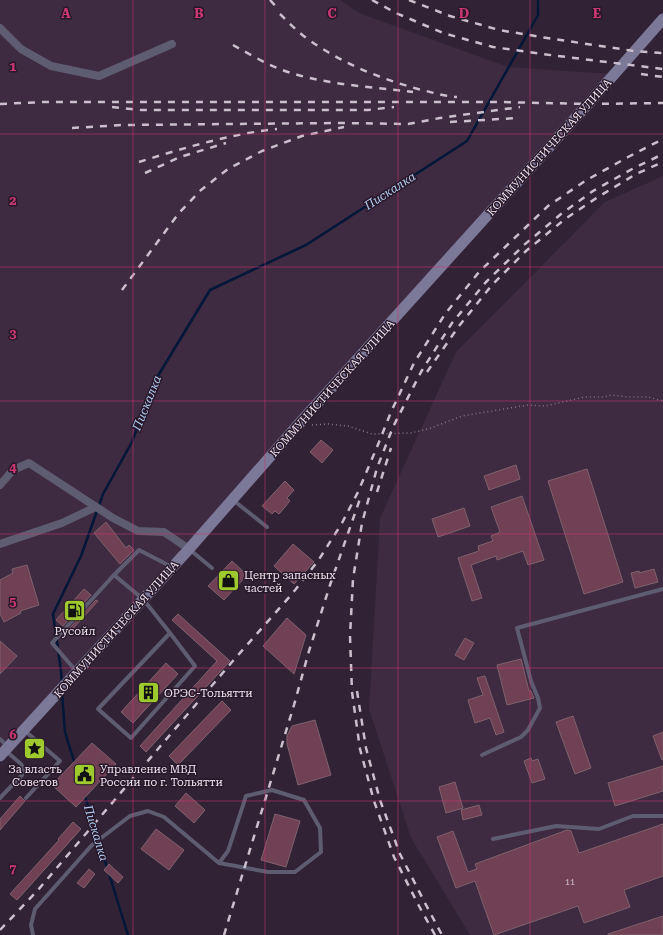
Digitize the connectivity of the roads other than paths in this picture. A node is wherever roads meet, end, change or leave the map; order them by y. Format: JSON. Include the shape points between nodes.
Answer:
{"nodes":[{"id":1,"x":663,"y":19,"type":"edge"},
{"id":2,"x":0,"y":28,"type":"edge"},
{"id":3,"x":172,"y":44,"type":"dead end"},
{"id":4,"x":0,"y":485,"type":"edge"},
{"id":5,"x":233,"y":499,"type":"junction"},
{"id":6,"x":96,"y":507,"type":"junction"},
{"id":7,"x":267,"y":527,"type":"dead end"},
{"id":8,"x":0,"y":544,"type":"edge"},
{"id":9,"x":190,"y":549,"type":"junction"},
{"id":10,"x":172,"y":568,"type":"junction"},
{"id":11,"x":212,"y":568,"type":"dead end"},
{"id":12,"x":114,"y":575,"type":"junction"},
{"id":13,"x":663,"y":589,"type":"edge"},
{"id":14,"x":143,"y":599,"type":"junction"},
{"id":15,"x":170,"y":633,"type":"junction"},
{"id":16,"x":77,"y":672,"type":"junction"},
{"id":17,"x":24,"y":730,"type":"junction"},
{"id":18,"x":0,"y":739,"type":"edge"},
{"id":19,"x":4,"y":751,"type":"edge"},
{"id":20,"x":482,"y":755,"type":"dead end"},
{"id":21,"x":0,"y":798,"type":"edge"},
{"id":22,"x":26,"y":798,"type":"dead end"},
{"id":23,"x":663,"y":816,"type":"edge"},
{"id":24,"x":493,"y":839,"type":"dead end"},
{"id":25,"x":219,"y":863,"type":"junction"},
{"id":26,"x":33,"y":935,"type":"edge"}],
"edges":[{"from":1,"to":5,"type":"main road","name":"КОММУНИСТИЧЕСКАЯ УЛИЦА"},
{"from":2,"to":3,"type":"street","via":[[21,49],[51,66],[99,76]]},
{"from":4,"to":6,"type":"street","via":[[13,470],[29,463]]},
{"from":5,"to":7,"type":"lane"},
{"from":5,"to":9,"type":"main road","name":"КОММУНИСТИЧЕСКАЯ УЛИЦА"},
{"from":6,"to":8,"type":"street","via":[[62,523]]},
{"from":6,"to":9,"type":"street","via":[[138,531],[164,532]]},
{"from":9,"to":10,"type":"main road","name":"КОММУНИСТИЧЕСКАЯ УЛИЦА"},
{"from":9,"to":11,"type":"lane"},
{"from":10,"to":12,"type":"lane","via":[[139,550]]},
{"from":10,"to":14,"type":"main road","name":"КОММУНИСТИЧЕСКАЯ УЛИЦА"},
{"from":12,"to":14,"type":"lane"},
{"from":12,"to":16,"type":"lane","via":[[52,643]]},
{"from":13,"to":20,"type":"lane","via":[[517,628],[540,708],[528,730],[521,737]]},
{"from":14,"to":15,"type":"lane"},
{"from":14,"to":16,"type":"main road","name":"КОММУНИСТИЧЕСКАЯ УЛИЦА"},
{"from":15,"to":15,"type":"lane","via":[[195,666],[131,738],[98,709]]},
{"from":16,"to":17,"type":"main road","name":"КОММУНИСТИЧЕСКАЯ УЛИЦА"},
{"from":17,"to":19,"type":"main road","name":"КОММУНИСТИЧЕСКАЯ УЛИЦА"},
{"from":17,"to":22,"type":"lane","via":[[60,761]]},
{"from":18,"to":19,"type":"lane"},
{"from":19,"to":21,"type":"lane","via":[[24,769],[22,775]]},
{"from":23,"to":24,"type":"lane","via":[[633,816],[598,829],[556,826]]},
{"from":25,"to":25,"type":"lane","via":[[228,851],[246,796],[272,790],[304,800],[320,828],[321,852],[295,872],[268,872]]},
{"from":25,"to":26,"type":"lane","via":[[164,817],[148,811],[130,816],[92,845],[35,909],[31,925]]}]}
